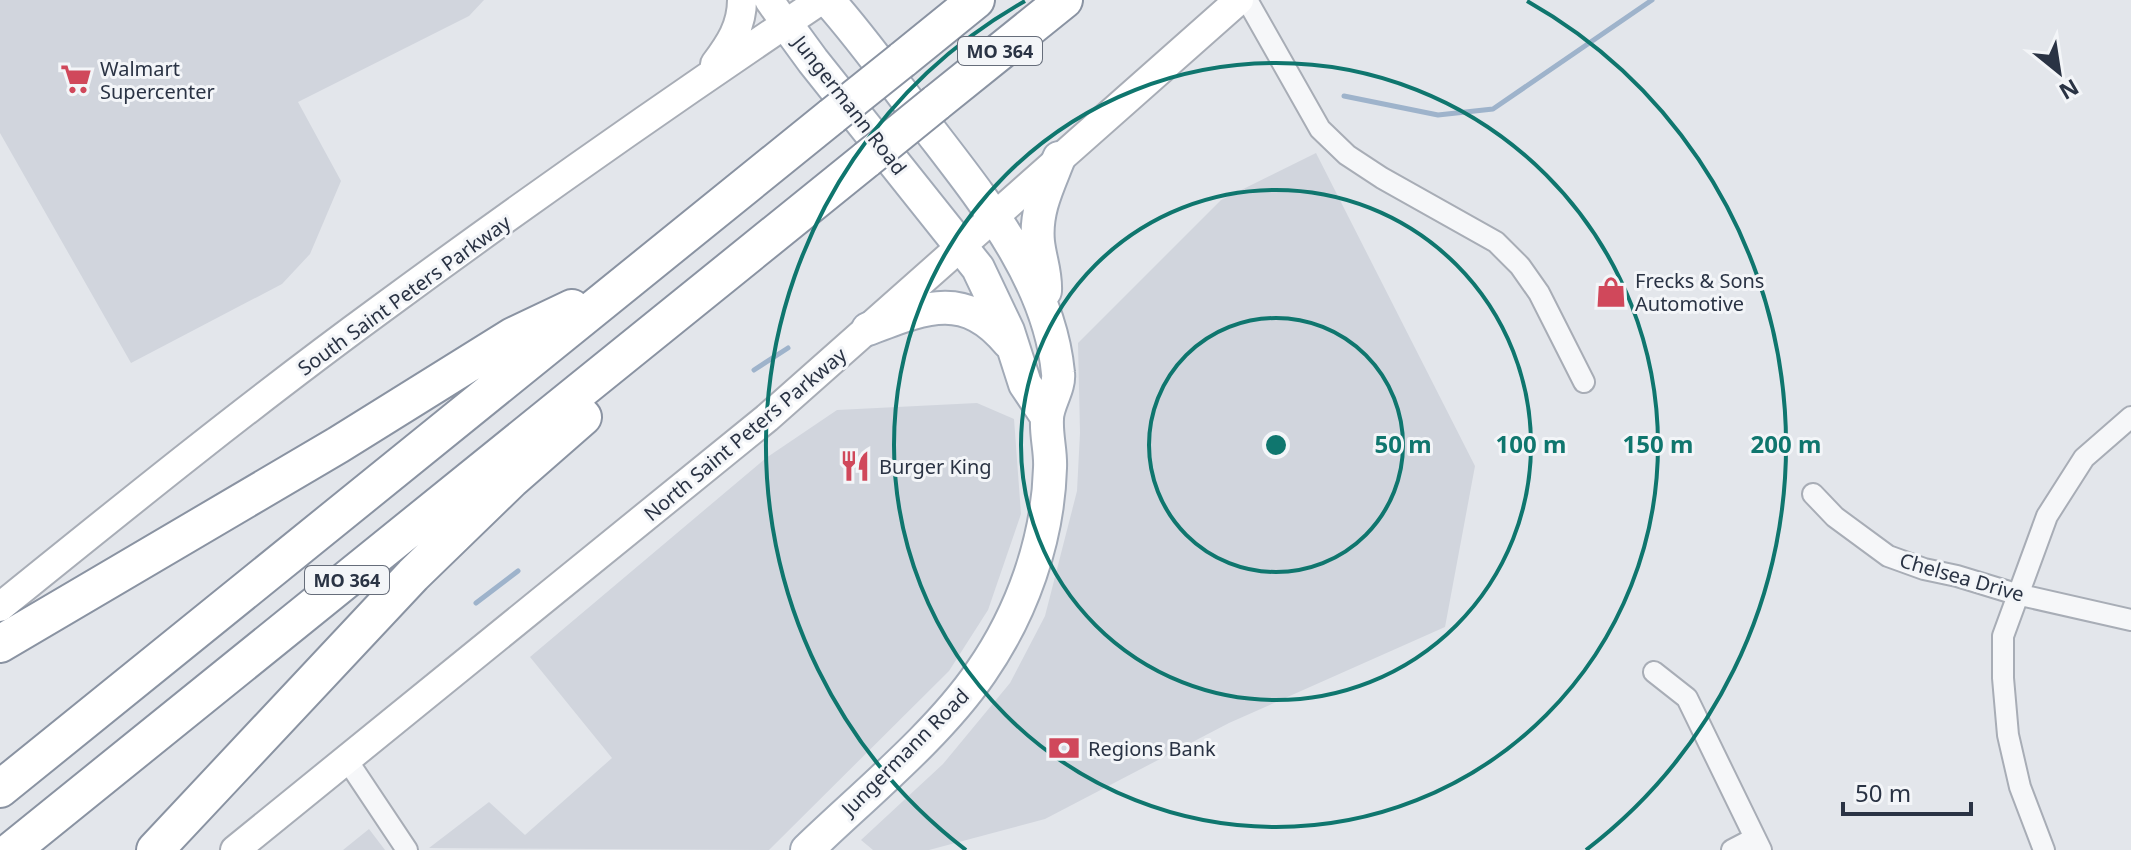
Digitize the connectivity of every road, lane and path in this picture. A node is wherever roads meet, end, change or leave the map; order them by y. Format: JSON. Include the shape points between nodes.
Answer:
{"nodes":[{"id":1,"x":742,"y":0,"type":"edge"},
{"id":2,"x":821,"y":0,"type":"edge"},
{"id":3,"x":828,"y":0,"type":"edge"},
{"id":4,"x":976,"y":0,"type":"edge"},
{"id":5,"x":1064,"y":0,"type":"edge"},
{"id":6,"x":1239,"y":0,"type":"edge"},
{"id":7,"x":1247,"y":0,"type":"edge"},
{"id":8,"x":778,"y":12,"type":"edge"},
{"id":9,"x":707,"y":77,"type":"junction"},
{"id":10,"x":1059,"y":158,"type":"junction"},
{"id":11,"x":994,"y":216,"type":"junction"},
{"id":12,"x":961,"y":246,"type":"junction"},
{"id":13,"x":628,"y":281,"type":"junction"},
{"id":14,"x":681,"y":309,"type":"junction"},
{"id":15,"x":1044,"y":314,"type":"junction"},
{"id":16,"x":868,"y":329,"type":"junction"},
{"id":17,"x":1015,"y":351,"type":"junction"},
{"id":18,"x":1584,"y":382,"type":"dead end"},
{"id":19,"x":1047,"y":417,"type":"junction"},
{"id":20,"x":2131,"y":417,"type":"edge"},
{"id":21,"x":1813,"y":494,"type":"dead end"},
{"id":22,"x":2016,"y":594,"type":"junction"},
{"id":23,"x":0,"y":607,"type":"edge"},
{"id":24,"x":2131,"y":620,"type":"edge"},
{"id":25,"x":0,"y":644,"type":"edge"},
{"id":26,"x":1654,"y":672,"type":"dead end"},
{"id":27,"x":347,"y":760,"type":"junction"},
{"id":28,"x":0,"y":789,"type":"edge"},
{"id":29,"x":1758,"y":844,"type":"edge"},
{"id":30,"x":12,"y":850,"type":"edge"},
{"id":31,"x":155,"y":850,"type":"edge"},
{"id":32,"x":235,"y":850,"type":"edge"},
{"id":33,"x":407,"y":850,"type":"edge"},
{"id":34,"x":807,"y":850,"type":"edge"},
{"id":35,"x":1732,"y":850,"type":"edge"},
{"id":36,"x":2044,"y":850,"type":"edge"}],
"edges":[{"from":1,"to":9,"type":"main road","via":[[735,34]]},
{"from":2,"to":8,"type":"main road","name":"South Saint Peters Parkway"},
{"from":3,"to":11,"type":"main road","name":"Jungermann Road"},
{"from":4,"to":13,"type":"highway","number":"MO 364","bridge":true},
{"from":5,"to":14,"type":"highway","number":"MO 364","bridge":true},
{"from":6,"to":10,"type":"main road","name":"North Saint Peters Parkway"},
{"from":7,"to":18,"type":"street","via":[[1320,129],[1382,178],[1496,242],[1539,293]]},
{"from":8,"to":9,"type":"main road","name":"South Saint Peters Parkway"},
{"from":8,"to":12,"type":"main road","name":"Jungermann Road"},
{"from":9,"to":23,"type":"main road","name":"South Saint Peters Parkway","via":[[381,309]]},
{"from":10,"to":11,"type":"main road","name":"North Saint Peters Parkway"},
{"from":10,"to":15,"type":"main road","via":[[1037,220],[1046,274]]},
{"from":11,"to":12,"type":"main road","name":"North Saint Peters Parkway"},
{"from":11,"to":15,"type":"main road","name":"Jungermann Road"},
{"from":12,"to":16,"type":"main road","name":"North Saint Peters Parkway"},
{"from":12,"to":17,"type":"main road","name":"Jungermann Road","via":[[995,299]]},
{"from":13,"to":25,"type":"highway","via":[[513,336]]},
{"from":13,"to":28,"type":"highway","number":"MO 364"},
{"from":14,"to":30,"type":"highway","number":"MO 364"},
{"from":14,"to":31,"type":"highway","via":[[573,428],[413,575]]},
{"from":15,"to":19,"type":"main road","name":"Jungermann Road","via":[[1059,377]]},
{"from":16,"to":17,"type":"main road","via":[[924,309],[963,309],[997,328]]},
{"from":16,"to":27,"type":"main road","name":"North Saint Peters Parkway"},
{"from":17,"to":19,"type":"main road","name":"Jungermann Road","via":[[1025,384]]},
{"from":19,"to":34,"type":"main road","name":"Jungermann Road","via":[[1051,466],[1046,513],[1027,582],[998,644],[949,711]]},
{"from":20,"to":22,"type":"street","via":[[2084,458],[2047,516]]},
{"from":21,"to":22,"type":"street","name":"Chelsea Drive","via":[[1888,556]]},
{"from":22,"to":24,"type":"street","name":"Chelsea Drive"},
{"from":22,"to":36,"type":"street","via":[[2003,636],[2008,735],[2020,787]]},
{"from":26,"to":29,"type":"street","via":[[1687,698]]},
{"from":27,"to":32,"type":"main road","name":"North Saint Peters Parkway"},
{"from":27,"to":33,"type":"street"},
{"from":29,"to":35,"type":"street"}]}
